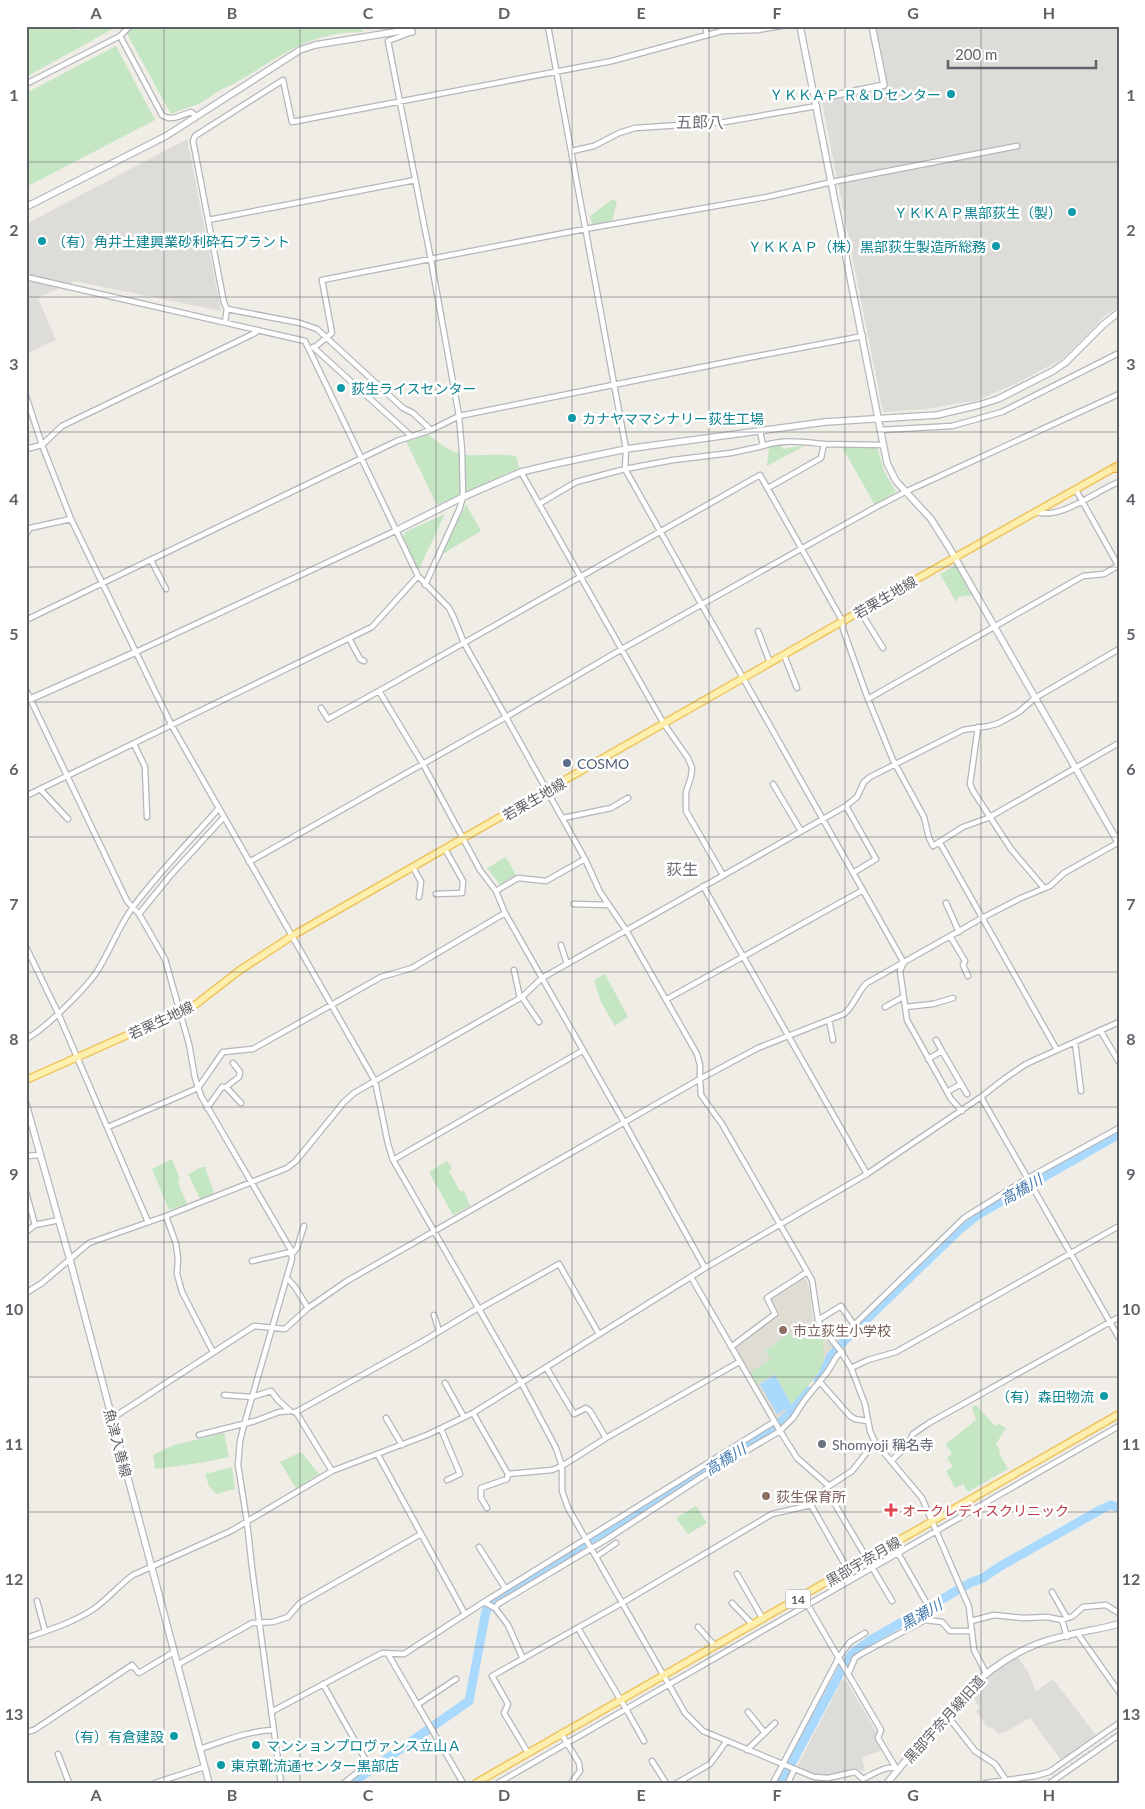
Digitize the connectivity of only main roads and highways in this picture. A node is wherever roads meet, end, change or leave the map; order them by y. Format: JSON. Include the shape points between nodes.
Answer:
{"nodes":[{"id":1,"x":1117,"y":467,"type":"edge"},
{"id":2,"x":26,"y":1080,"type":"edge"},
{"id":3,"x":1119,"y":1414,"type":"edge"},
{"id":4,"x":476,"y":1783,"type":"edge"}],
"edges":[{"from":1,"to":2,"type":"main road","name":"若栗生地線","via":[[292,936],[179,1014]]},
{"from":3,"to":4,"type":"main road","name":"黒部宇奈月線","number":"14"}]}
